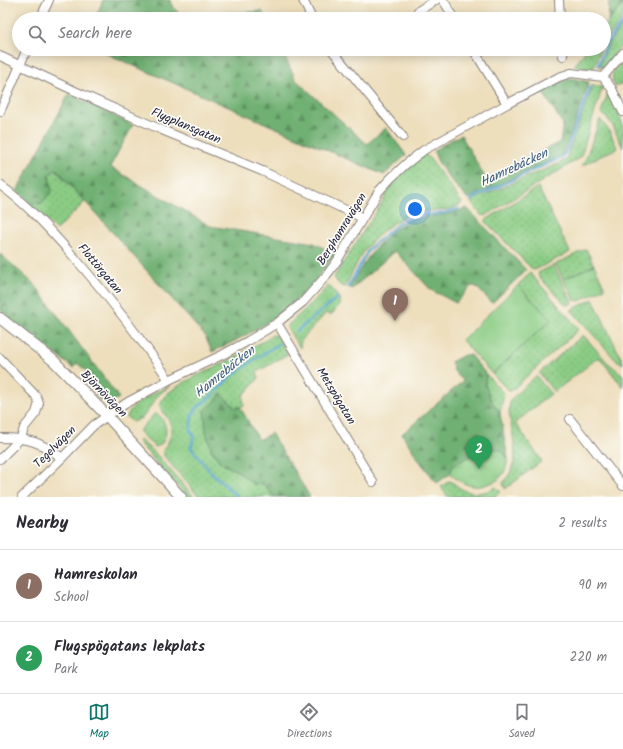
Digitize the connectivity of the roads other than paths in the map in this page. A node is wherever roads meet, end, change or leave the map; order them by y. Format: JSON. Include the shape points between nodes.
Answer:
{"nodes":[{"id":1,"x":49,"y":0,"type":"edge"},
{"id":2,"x":303,"y":0,"type":"edge"},
{"id":3,"x":436,"y":0,"type":"edge"},
{"id":4,"x":443,"y":0,"type":"edge"},
{"id":5,"x":559,"y":0,"type":"edge"},
{"id":6,"x":43,"y":12,"type":"edge"},
{"id":7,"x":309,"y":12,"type":"edge"},
{"id":8,"x":418,"y":12,"type":"dead end"},
{"id":9,"x":451,"y":12,"type":"edge"},
{"id":10,"x":560,"y":12,"type":"edge"},
{"id":11,"x":623,"y":52,"type":"edge"},
{"id":12,"x":0,"y":56,"type":"edge"},
{"id":13,"x":24,"y":56,"type":"edge"},
{"id":14,"x":337,"y":56,"type":"edge"},
{"id":15,"x":477,"y":56,"type":"edge"},
{"id":16,"x":20,"y":65,"type":"junction"},
{"id":17,"x":603,"y":77,"type":"junction"},
{"id":18,"x":506,"y":104,"type":"junction"},
{"id":19,"x":0,"y":112,"type":"edge"},
{"id":20,"x":623,"y":112,"type":"edge"},
{"id":21,"x":403,"y":137,"type":"dead end"},
{"id":22,"x":0,"y":185,"type":"edge"},
{"id":23,"x":363,"y":218,"type":"junction"},
{"id":24,"x":0,"y":318,"type":"edge"},
{"id":25,"x":277,"y":324,"type":"junction"},
{"id":26,"x":0,"y":358,"type":"edge"},
{"id":27,"x":169,"y":380,"type":"junction"},
{"id":28,"x":107,"y":416,"type":"junction"},
{"id":29,"x":570,"y":419,"type":"dead end"},
{"id":30,"x":0,"y":438,"type":"edge"},
{"id":31,"x":21,"y":438,"type":"junction"},
{"id":32,"x":62,"y":458,"type":"junction"},
{"id":33,"x":0,"y":460,"type":"edge"},
{"id":34,"x":373,"y":482,"type":"dead end"},
{"id":35,"x":623,"y":486,"type":"edge"},
{"id":36,"x":22,"y":497,"type":"edge"},
{"id":37,"x":181,"y":497,"type":"edge"}],
"edges":[{"from":1,"to":6,"type":"street"},
{"from":2,"to":7,"type":"street"},
{"from":3,"to":8,"type":"street"},
{"from":4,"to":9,"type":"street"},
{"from":5,"to":10,"type":"street"},
{"from":11,"to":17,"type":"street"},
{"from":12,"to":16,"type":"street","name":"Flygplansgatan"},
{"from":13,"to":16,"type":"street"},
{"from":14,"to":21,"type":"street"},
{"from":15,"to":18,"type":"street"},
{"from":16,"to":19,"type":"street"},
{"from":16,"to":23,"type":"street","name":"Flygplansgatan","via":[[74,92],[262,171]]},
{"from":17,"to":18,"type":"street","name":"Berghamravägen","via":[[571,73],[559,76]]},
{"from":17,"to":20,"type":"street"},
{"from":18,"to":23,"type":"street","name":"Berghamravägen","via":[[424,150],[406,164],[379,192]]},
{"from":22,"to":27,"type":"street","name":"Flottörgatan","via":[[30,209],[81,264],[144,343]]},
{"from":23,"to":25,"type":"street","name":"Berghamravägen","via":[[326,276],[303,302]]},
{"from":24,"to":28,"type":"main road","name":"Björnövägen","via":[[54,362]]},
{"from":25,"to":27,"type":"street","name":"Berghamravägen","via":[[222,355]]},
{"from":25,"to":34,"type":"street","name":"Metspögatan"},
{"from":26,"to":31,"type":"street","via":[[36,396],[39,403]]},
{"from":27,"to":28,"type":"street","name":"Berghamravägen"},
{"from":28,"to":32,"type":"street","name":"Tegelvägen","via":[[94,424]]},
{"from":28,"to":37,"type":"main road","name":"Björnövägen"},
{"from":29,"to":35,"type":"street"},
{"from":30,"to":31,"type":"street"},
{"from":31,"to":32,"type":"street","via":[[38,442]]},
{"from":31,"to":33,"type":"street"},
{"from":32,"to":36,"type":"street","name":"Tegelvägen"}]}
